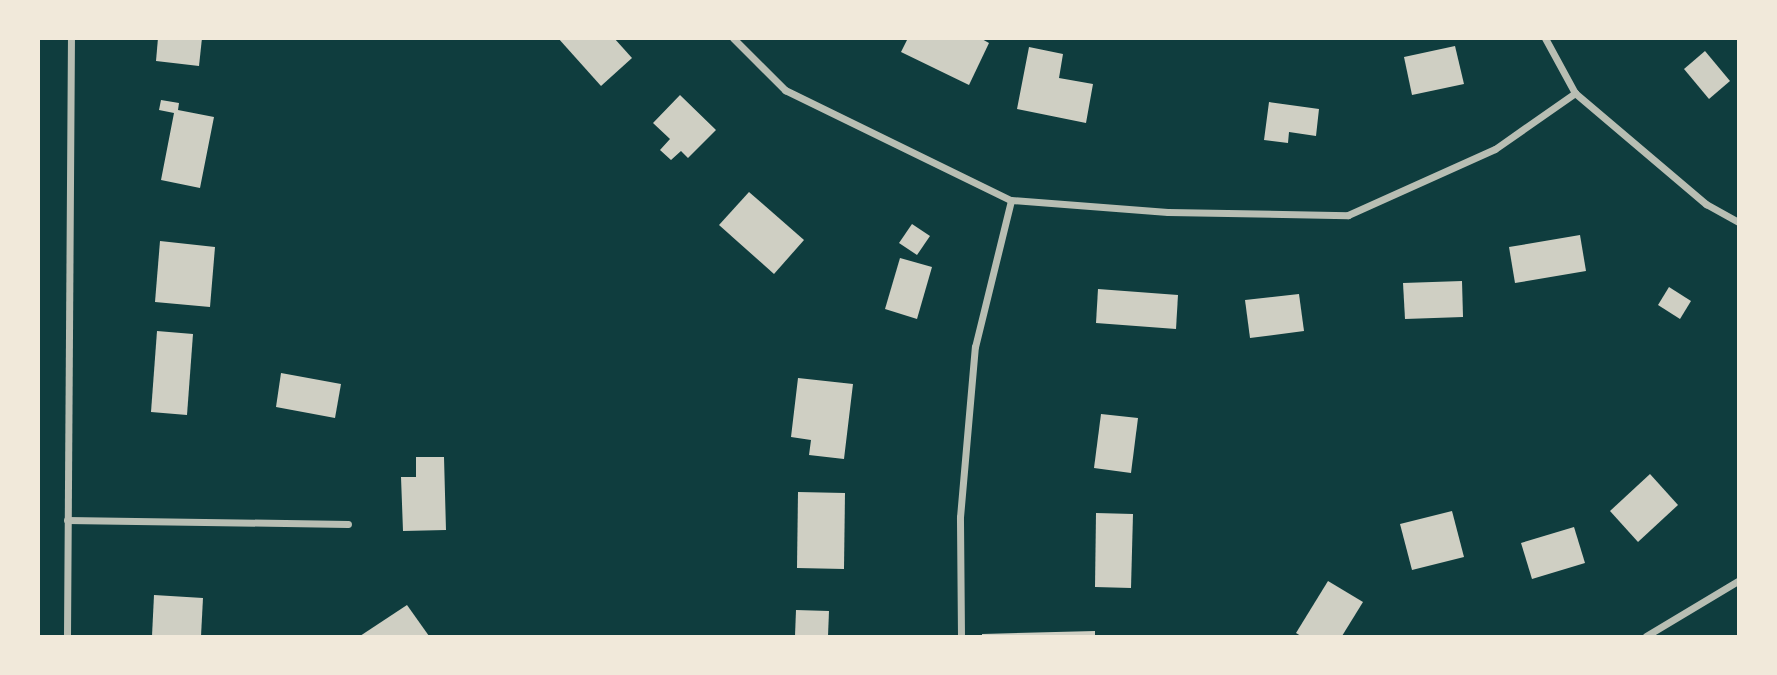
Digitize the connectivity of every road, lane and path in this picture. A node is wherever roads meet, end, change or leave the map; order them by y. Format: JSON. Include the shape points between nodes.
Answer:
{"nodes":[{"id":1,"x":71,"y":38,"type":"edge"},
{"id":2,"x":733,"y":38,"type":"edge"},
{"id":3,"x":1545,"y":38,"type":"edge"},
{"id":4,"x":1575,"y":93,"type":"junction"},
{"id":5,"x":1011,"y":200,"type":"junction"},
{"id":6,"x":1738,"y":222,"type":"edge"},
{"id":7,"x":67,"y":520,"type":"junction"},
{"id":8,"x":348,"y":524,"type":"dead end"},
{"id":9,"x":1738,"y":581,"type":"edge"},
{"id":10,"x":67,"y":636,"type":"edge"},
{"id":11,"x":961,"y":636,"type":"edge"},
{"id":12,"x":1646,"y":636,"type":"edge"}],
"edges":[{"from":1,"to":7,"type":"street"},
{"from":2,"to":5,"type":"street","via":[[785,90]]},
{"from":3,"to":4,"type":"street"},
{"from":4,"to":5,"type":"street","via":[[1495,149],[1348,215],[1168,212]]},
{"from":4,"to":6,"type":"street","via":[[1706,204]]},
{"from":5,"to":11,"type":"street","via":[[975,347],[960,517]]},
{"from":7,"to":8,"type":"street"},
{"from":7,"to":10,"type":"street"},
{"from":9,"to":12,"type":"street"}]}
